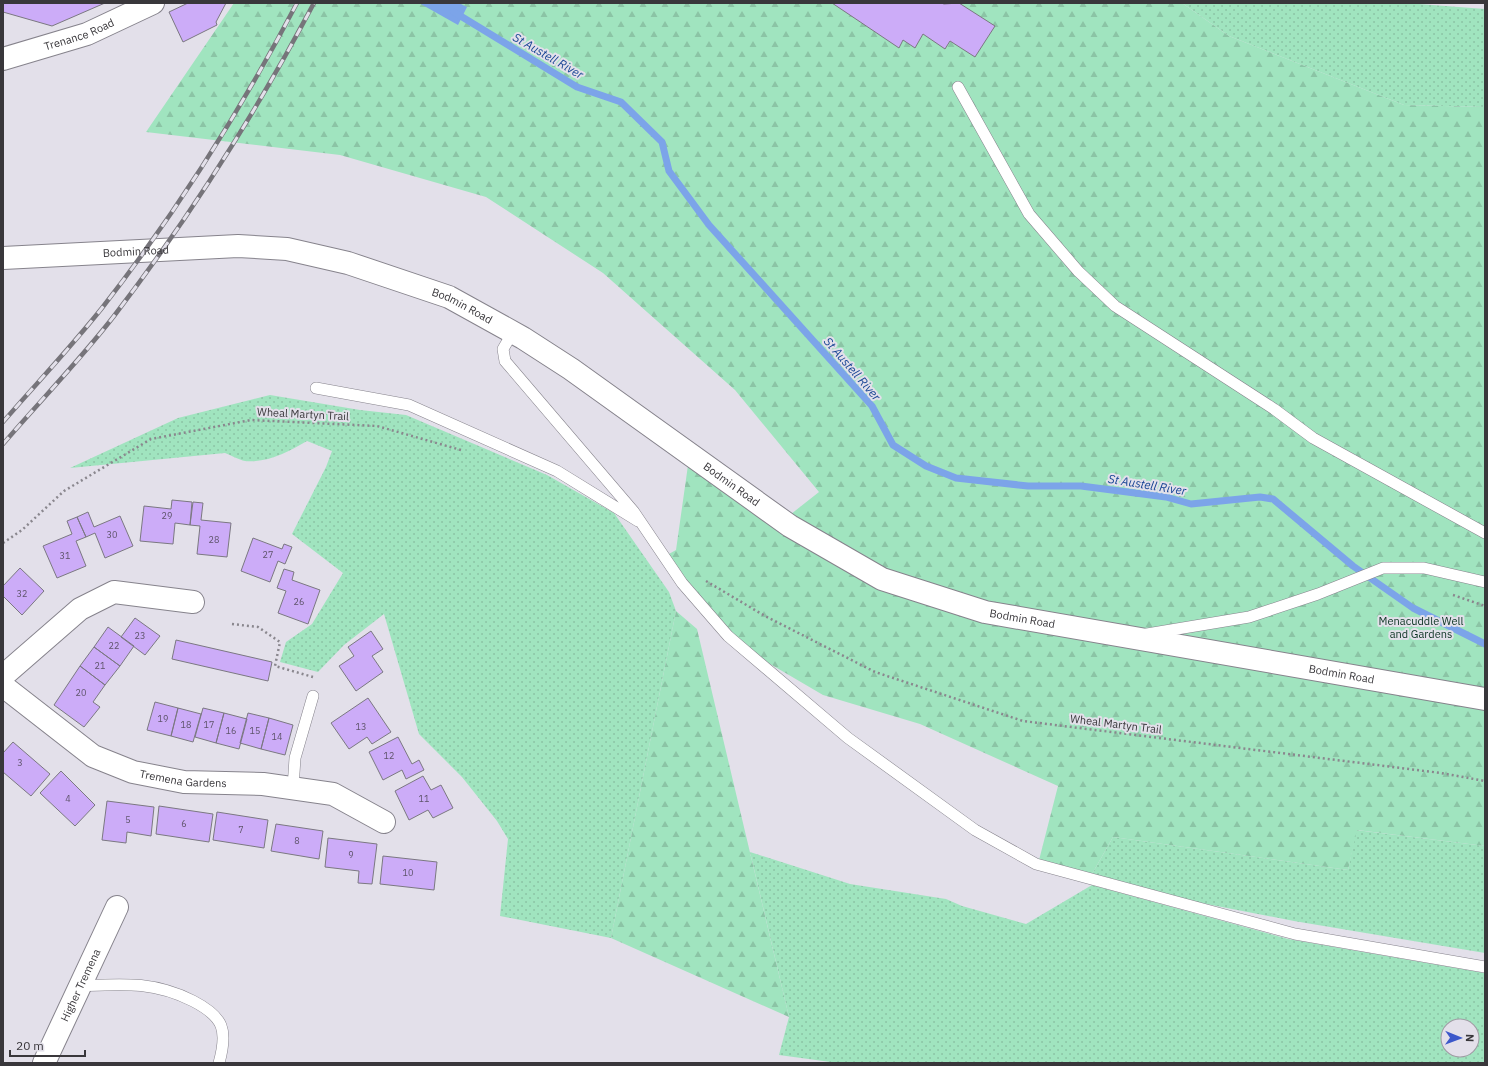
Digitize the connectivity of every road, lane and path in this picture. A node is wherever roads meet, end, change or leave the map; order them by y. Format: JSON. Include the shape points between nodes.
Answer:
{"nodes":[{"id":1,"x":149,"y":4,"type":"edge"},
{"id":2,"x":4,"y":56,"type":"edge"},
{"id":3,"x":958,"y":87,"type":"dead end"},
{"id":4,"x":3,"y":258,"type":"edge"},
{"id":5,"x":513,"y":332,"type":"junction"},
{"id":6,"x":316,"y":388,"type":"dead end"},
{"id":7,"x":465,"y":451,"type":"dead end"},
{"id":8,"x":642,"y":524,"type":"junction"},
{"id":9,"x":1485,"y":533,"type":"edge"},
{"id":10,"x":3,"y":543,"type":"edge"},
{"id":11,"x":1485,"y":582,"type":"edge"},
{"id":12,"x":192,"y":602,"type":"dead end"},
{"id":13,"x":765,"y":616,"type":"dead end"},
{"id":14,"x":232,"y":624,"type":"dead end"},
{"id":15,"x":1125,"y":637,"type":"junction"},
{"id":16,"x":3,"y":676,"type":"edge"},
{"id":17,"x":313,"y":677,"type":"dead end"},
{"id":18,"x":3,"y":686,"type":"edge"},
{"id":19,"x":313,"y":696,"type":"dead end"},
{"id":20,"x":1485,"y":700,"type":"edge"},
{"id":21,"x":1485,"y":781,"type":"edge"},
{"id":22,"x":293,"y":788,"type":"junction"},
{"id":23,"x":384,"y":822,"type":"dead end"},
{"id":24,"x":117,"y":906,"type":"dead end"},
{"id":25,"x":1485,"y":967,"type":"edge"},
{"id":26,"x":79,"y":986,"type":"junction"},
{"id":27,"x":44,"y":1063,"type":"edge"},
{"id":28,"x":219,"y":1063,"type":"edge"}],
"edges":[{"from":1,"to":2,"type":"main road","name":"Trenance Road","via":[[87,34]]},
{"from":3,"to":9,"type":"lane","via":[[1029,214],[1078,271],[1115,306],[1274,409],[1313,438]]},
{"from":4,"to":5,"type":"main road","name":"Bodmin Road","via":[[238,246],[287,249],[348,263],[449,297]]},
{"from":5,"to":8,"type":"lane","via":[[503,349],[505,361]]},
{"from":5,"to":15,"type":"main road","name":"Bodmin Road","via":[[571,370],[790,526],[882,579],[985,612]]},
{"from":6,"to":8,"type":"lane","via":[[409,405],[557,471]]},
{"from":7,"to":10,"type":"path","name":"Wheal Martyn Trail","via":[[377,426],[251,420],[151,438],[64,491],[22,530]]},
{"from":8,"to":25,"type":"lane","via":[[682,583],[734,641],[848,738],[975,830],[1036,864],[1295,934]]},
{"from":11,"to":15,"type":"lane","via":[[1424,568],[1383,568],[1318,594],[1249,617]]},
{"from":12,"to":16,"type":"main road","via":[[114,592],[80,608]]},
{"from":13,"to":21,"type":"path","name":"Wheal Martyn Trail","via":[[874,672],[1023,721],[1441,773]]},
{"from":14,"to":17,"type":"path","via":[[258,627],[280,642],[275,666]]},
{"from":15,"to":20,"type":"main road","name":"Bodmin Road"},
{"from":18,"to":22,"type":"main road","name":"Tremena Gardens","via":[[93,756],[133,772],[184,782],[263,784]]},
{"from":19,"to":22,"type":"lane","via":[[295,758]]},
{"from":22,"to":23,"type":"main road","name":"Tremena Gardens","via":[[333,794]]},
{"from":24,"to":26,"type":"main road","name":"Higher Tremena"},
{"from":26,"to":27,"type":"main road","name":"Higher Tremena"},
{"from":26,"to":28,"type":"lane","via":[[138,984],[164,989],[195,1002],[212,1012],[222,1027],[224,1045]]}]}
